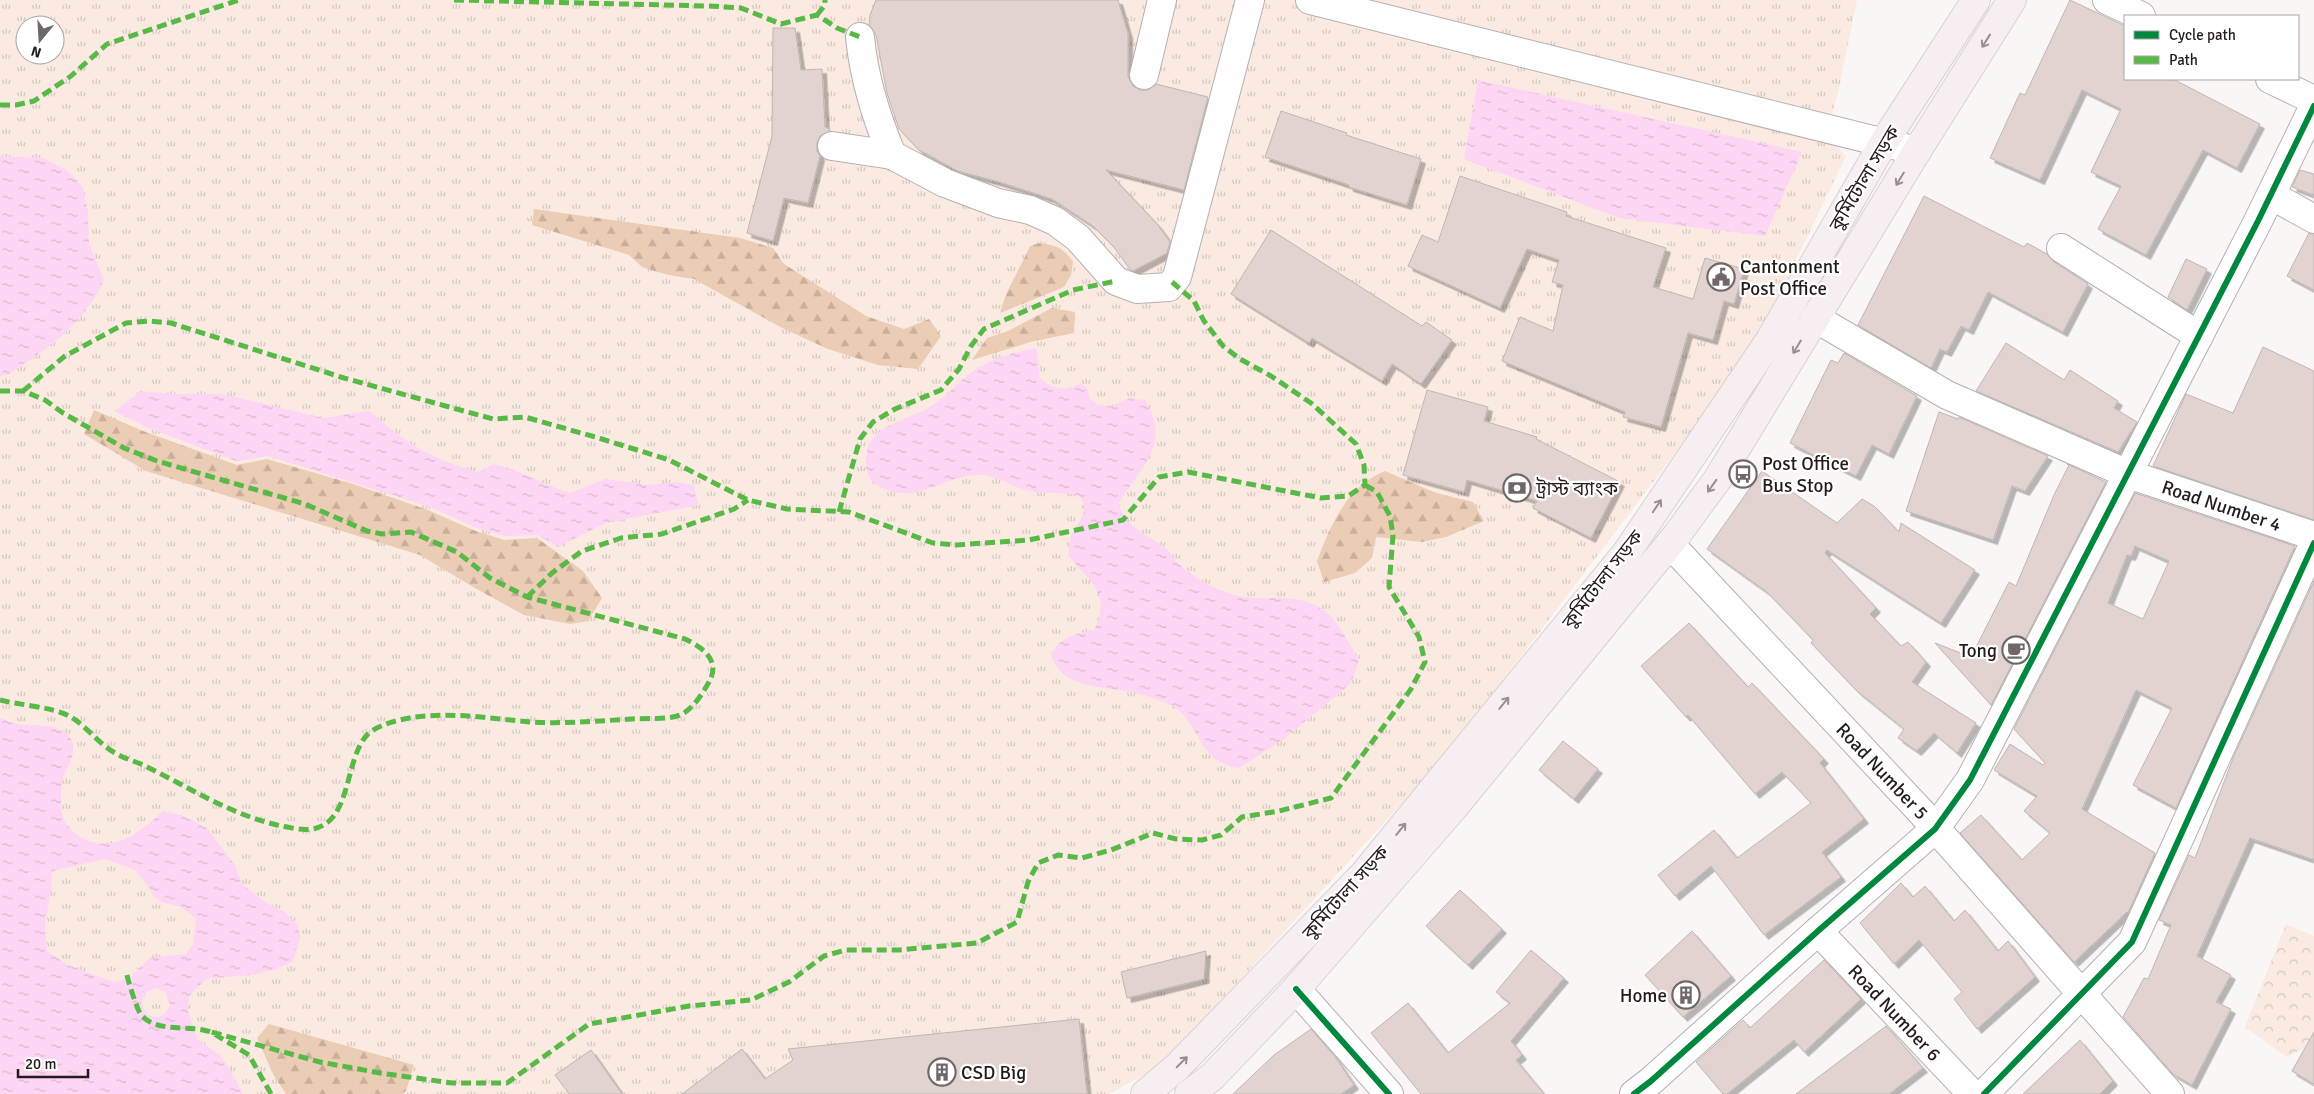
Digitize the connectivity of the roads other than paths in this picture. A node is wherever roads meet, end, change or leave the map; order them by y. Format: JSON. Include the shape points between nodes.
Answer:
{"nodes":[{"id":1,"x":1162,"y":0,"type":"edge"},
{"id":2,"x":1250,"y":0,"type":"edge"},
{"id":3,"x":1310,"y":0,"type":"edge"},
{"id":4,"x":1976,"y":0,"type":"edge"},
{"id":5,"x":2012,"y":0,"type":"edge"},
{"id":6,"x":2107,"y":0,"type":"edge"},
{"id":7,"x":2139,"y":15,"type":"edge"},
{"id":8,"x":860,"y":37,"type":"dead end"},
{"id":9,"x":1144,"y":75,"type":"dead end"},
{"id":10,"x":2272,"y":80,"type":"edge"},
{"id":11,"x":2314,"y":100,"type":"edge"},
{"id":12,"x":2314,"y":106,"type":"edge"},
{"id":13,"x":1884,"y":142,"type":"junction"},
{"id":14,"x":832,"y":146,"type":"dead end"},
{"id":15,"x":1917,"y":151,"type":"junction"},
{"id":16,"x":892,"y":155,"type":"junction"},
{"id":17,"x":2271,"y":195,"type":"junction"},
{"id":18,"x":2314,"y":219,"type":"edge"},
{"id":19,"x":2061,"y":248,"type":"dead end"},
{"id":20,"x":1815,"y":318,"type":"junction"},
{"id":21,"x":2199,"y":336,"type":"junction"},
{"id":22,"x":2128,"y":474,"type":"junction"},
{"id":23,"x":2314,"y":536,"type":"edge"},
{"id":24,"x":2314,"y":543,"type":"edge"},
{"id":25,"x":1670,"y":544,"type":"junction"},
{"id":26,"x":1935,"y":829,"type":"junction"},
{"id":27,"x":1818,"y":931,"type":"junction"},
{"id":28,"x":1296,"y":989,"type":"junction"},
{"id":29,"x":2080,"y":994,"type":"junction"},
{"id":30,"x":1650,"y":1090,"type":"edge"},
{"id":31,"x":1145,"y":1094,"type":"edge"},
{"id":32,"x":1189,"y":1094,"type":"edge"},
{"id":33,"x":1389,"y":1094,"type":"edge"},
{"id":34,"x":1972,"y":1094,"type":"edge"},
{"id":35,"x":1984,"y":1094,"type":"edge"},
{"id":36,"x":2170,"y":1094,"type":"edge"}],
"edges":[{"from":1,"to":9,"type":"street"},
{"from":2,"to":16,"type":"street","via":[[1177,277],[1169,287],[1137,289],[1116,281],[1078,238],[1055,220],[945,183]]},
{"from":3,"to":13,"type":"street"},
{"from":4,"to":13,"type":"main road","name":"কুর্মিটোলা সড়ক"},
{"from":5,"to":15,"type":"main road","name":"কুর্মিটোলা সড়ক","one_way":true},
{"from":6,"to":7,"type":"street"},
{"from":8,"to":16,"type":"street","via":[[866,76]]},
{"from":10,"to":11,"type":"street"},
{"from":12,"to":17,"type":"street"},
{"from":13,"to":15,"type":"street"},
{"from":31,"to":13,"type":"main road","name":"কুর্মিটোলা সড়ক","one_way":true,"via":[[1191,1053],[1364,874],[1627,552],[1770,340]]},
{"from":14,"to":16,"type":"street"},
{"from":15,"to":20,"type":"main road","name":"কুর্মিটোলা সড়ক","one_way":true},
{"from":17,"to":18,"type":"street"},
{"from":17,"to":21,"type":"street"},
{"from":19,"to":21,"type":"street"},
{"from":20,"to":22,"type":"street","name":"Road Number 4","via":[[1947,394]]},
{"from":20,"to":25,"type":"main road","name":"কুর্মিটোলা সড়ক","one_way":true,"via":[[1717,480]]},
{"from":21,"to":22,"type":"street"},
{"from":22,"to":23,"type":"street","name":"Road Number 4"},
{"from":22,"to":26,"type":"street","via":[[1970,780]]},
{"from":24,"to":29,"type":"street","via":[[2132,942]]},
{"from":25,"to":26,"type":"street","name":"Road Number 5"},
{"from":25,"to":28,"type":"main road","name":"কুর্মিটোলা সড়ক","via":[[1456,806]]},
{"from":26,"to":27,"type":"street"},
{"from":26,"to":29,"type":"street","name":"Road Number 5"},
{"from":27,"to":30,"type":"street"},
{"from":27,"to":34,"type":"street","name":"Road Number 6"},
{"from":28,"to":32,"type":"main road","name":"কুর্মিটোলা সড়ক","via":[[1212,1077]]},
{"from":28,"to":33,"type":"street"},
{"from":29,"to":35,"type":"street"},
{"from":29,"to":36,"type":"street","name":"Road Number 5"}]}
